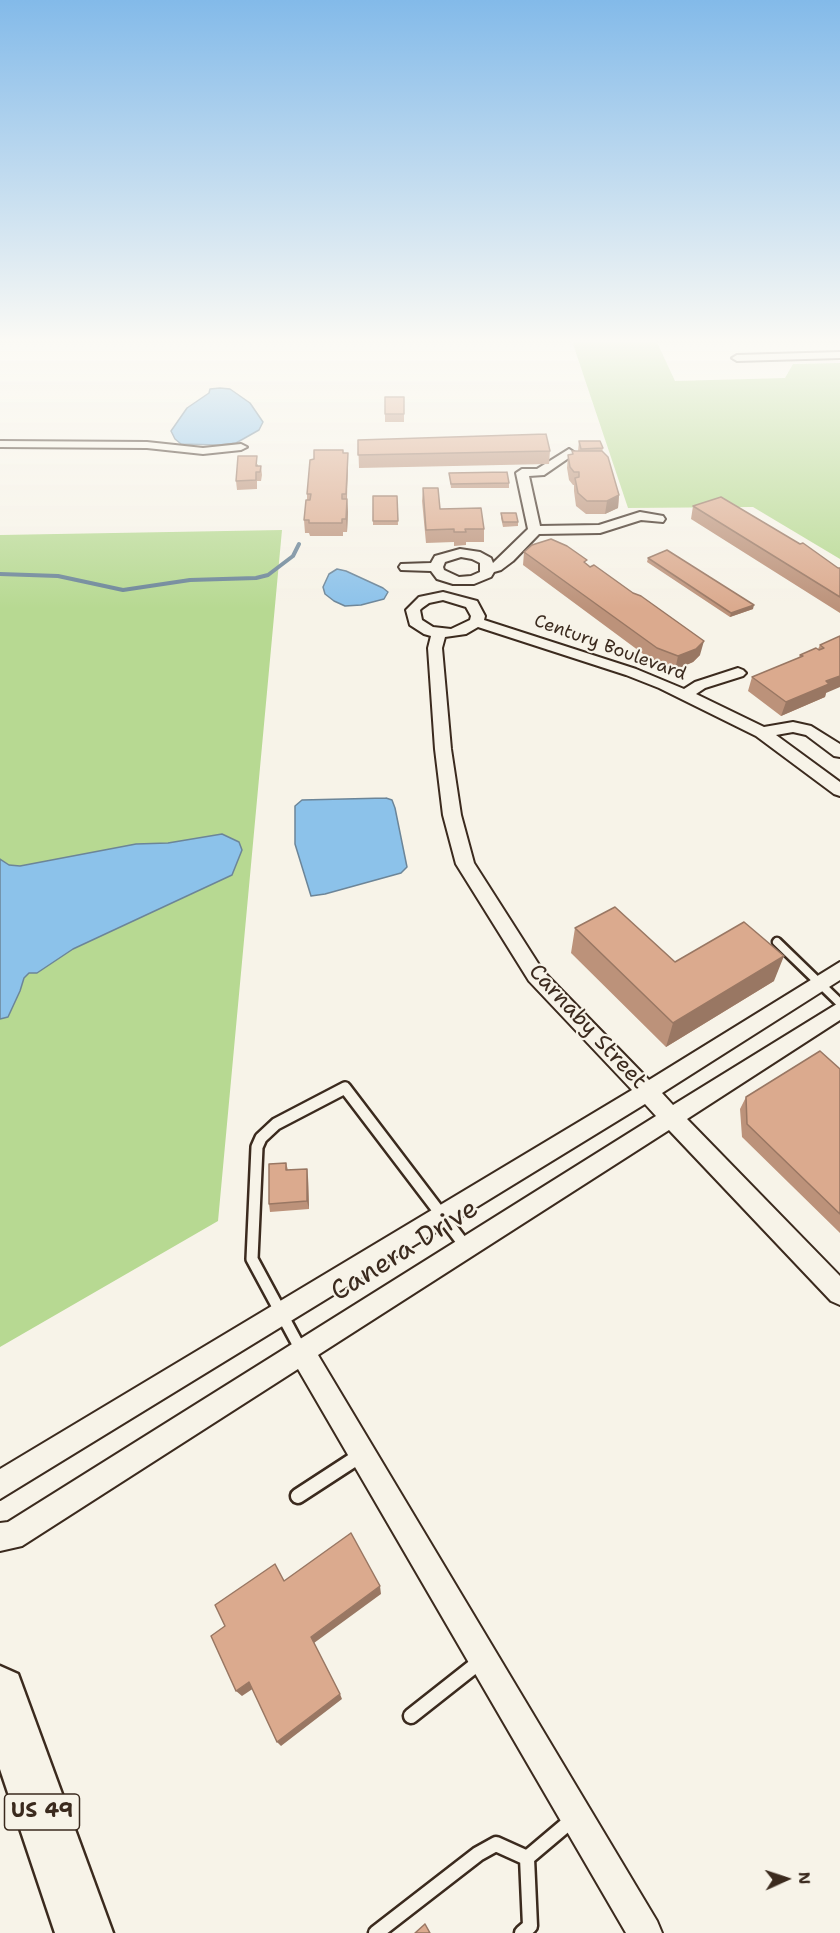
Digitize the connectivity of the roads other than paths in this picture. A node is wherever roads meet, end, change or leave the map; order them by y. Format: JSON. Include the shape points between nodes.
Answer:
{"nodes":[{"id":1,"x":0,"y":444,"type":"edge"},
{"id":2,"x":241,"y":447,"type":"dead end"},
{"id":3,"x":568,"y":453,"type":"edge"},
{"id":4,"x":659,"y":519,"type":"dead end"},
{"id":5,"x":535,"y":530,"type":"junction"},
{"id":6,"x":485,"y":564,"type":"junction"},
{"id":7,"x":406,"y":567,"type":"dead end"},
{"id":8,"x":436,"y":567,"type":"junction"},
{"id":9,"x":458,"y":581,"type":"junction"},
{"id":10,"x":454,"y":597,"type":"junction"},
{"id":11,"x":476,"y":622,"type":"junction"},
{"id":12,"x":440,"y":633,"type":"junction"},
{"id":13,"x":738,"y":673,"type":"dead end"},
{"id":14,"x":684,"y":695,"type":"junction"},
{"id":15,"x":762,"y":732,"type":"junction"},
{"id":16,"x":840,"y":752,"type":"edge"},
{"id":17,"x":840,"y":790,"type":"edge"},
{"id":18,"x":777,"y":942,"type":"dead end"},
{"id":19,"x":840,"y":969,"type":"edge"},
{"id":20,"x":818,"y":983,"type":"junction"},
{"id":21,"x":840,"y":1003,"type":"edge"},
{"id":22,"x":840,"y":1010,"type":"edge"},
{"id":23,"x":647,"y":1092,"type":"junction"},
{"id":24,"x":672,"y":1118,"type":"junction"},
{"id":25,"x":443,"y":1215,"type":"junction"},
{"id":26,"x":467,"y":1248,"type":"junction"},
{"id":27,"x":840,"y":1293,"type":"edge"},
{"id":28,"x":282,"y":1314,"type":"junction"},
{"id":29,"x":302,"y":1352,"type":"junction"},
{"id":30,"x":362,"y":1454,"type":"junction"},
{"id":31,"x":0,"y":1485,"type":"edge"},
{"id":32,"x":298,"y":1496,"type":"dead end"},
{"id":33,"x":0,"y":1537,"type":"edge"},
{"id":34,"x":483,"y":1659,"type":"junction"},
{"id":35,"x":0,"y":1692,"type":"edge"},
{"id":36,"x":411,"y":1716,"type":"dead end"},
{"id":37,"x":576,"y":1816,"type":"junction"},
{"id":38,"x":527,"y":1858,"type":"junction"},
{"id":39,"x":84,"y":1933,"type":"edge"},
{"id":40,"x":376,"y":1933,"type":"edge"},
{"id":41,"x":522,"y":1933,"type":"edge"},
{"id":42,"x":645,"y":1933,"type":"edge"}],
"edges":[{"from":1,"to":2,"type":"street","via":[[147,445],[203,451]]},
{"from":3,"to":5,"type":"street","via":[[540,472],[522,473]]},
{"from":4,"to":5,"type":"street","via":[[640,516],[600,529]]},
{"from":5,"to":6,"type":"street","via":[[496,567]]},
{"from":6,"to":8,"type":"street","via":[[468,554],[452,554],[440,559]]},
{"from":6,"to":9,"type":"street","via":[[481,577]]},
{"from":7,"to":8,"type":"street"},
{"from":8,"to":9,"type":"street","via":[[442,576]]},
{"from":9,"to":10,"type":"street"},
{"from":10,"to":11,"type":"street","via":[[474,607]]},
{"from":10,"to":12,"type":"street","via":[[424,600],[413,610],[415,622]]},
{"from":11,"to":12,"type":"street","via":[[461,631]]},
{"from":11,"to":14,"type":"street","name":"Century Boulevard","via":[[631,672]]},
{"from":12,"to":23,"type":"street","name":"Carnaby Street","via":[[435,648],[443,749],[452,815],[465,864],[536,976]]},
{"from":13,"to":14,"type":"street","via":[[700,685]]},
{"from":14,"to":15,"type":"street","name":"Century Boulevard"},
{"from":15,"to":16,"type":"street","via":[[794,727],[811,731]]},
{"from":15,"to":17,"type":"street","name":"Century Boulevard"},
{"from":18,"to":20,"type":"lane"},
{"from":19,"to":20,"type":"street","name":"Canera Drive"},
{"from":20,"to":21,"type":"lane"},
{"from":20,"to":23,"type":"street","name":"Canera Drive"},
{"from":22,"to":24,"type":"street","name":"Canera Drive"},
{"from":23,"to":24,"type":"street","name":"Carnaby Street"},
{"from":23,"to":25,"type":"street","name":"Canera Drive"},
{"from":24,"to":26,"type":"street","name":"Canera Drive"},
{"from":24,"to":27,"type":"street","name":"Carnaby Street"},
{"from":25,"to":26,"type":"lane"},
{"from":25,"to":28,"type":"street","name":"Canera Drive"},
{"from":25,"to":28,"type":"lane","via":[[345,1088],[276,1124],[257,1147],[252,1259]]},
{"from":26,"to":29,"type":"street","name":"Canera Drive"},
{"from":28,"to":29,"type":"lane"},
{"from":28,"to":31,"type":"street","name":"Canera Drive"},
{"from":29,"to":30,"type":"street"},
{"from":29,"to":33,"type":"street","name":"Canera Drive","via":[[12,1536]]},
{"from":30,"to":32,"type":"lane"},
{"from":30,"to":34,"type":"street"},
{"from":34,"to":36,"type":"lane"},
{"from":34,"to":37,"type":"street"},
{"from":35,"to":39,"type":"highway","number":"US 49"},
{"from":37,"to":38,"type":"lane"},
{"from":37,"to":42,"type":"street"},
{"from":38,"to":40,"type":"lane","via":[[496,1844]]},
{"from":38,"to":41,"type":"lane","via":[[530,1926]]}]}
